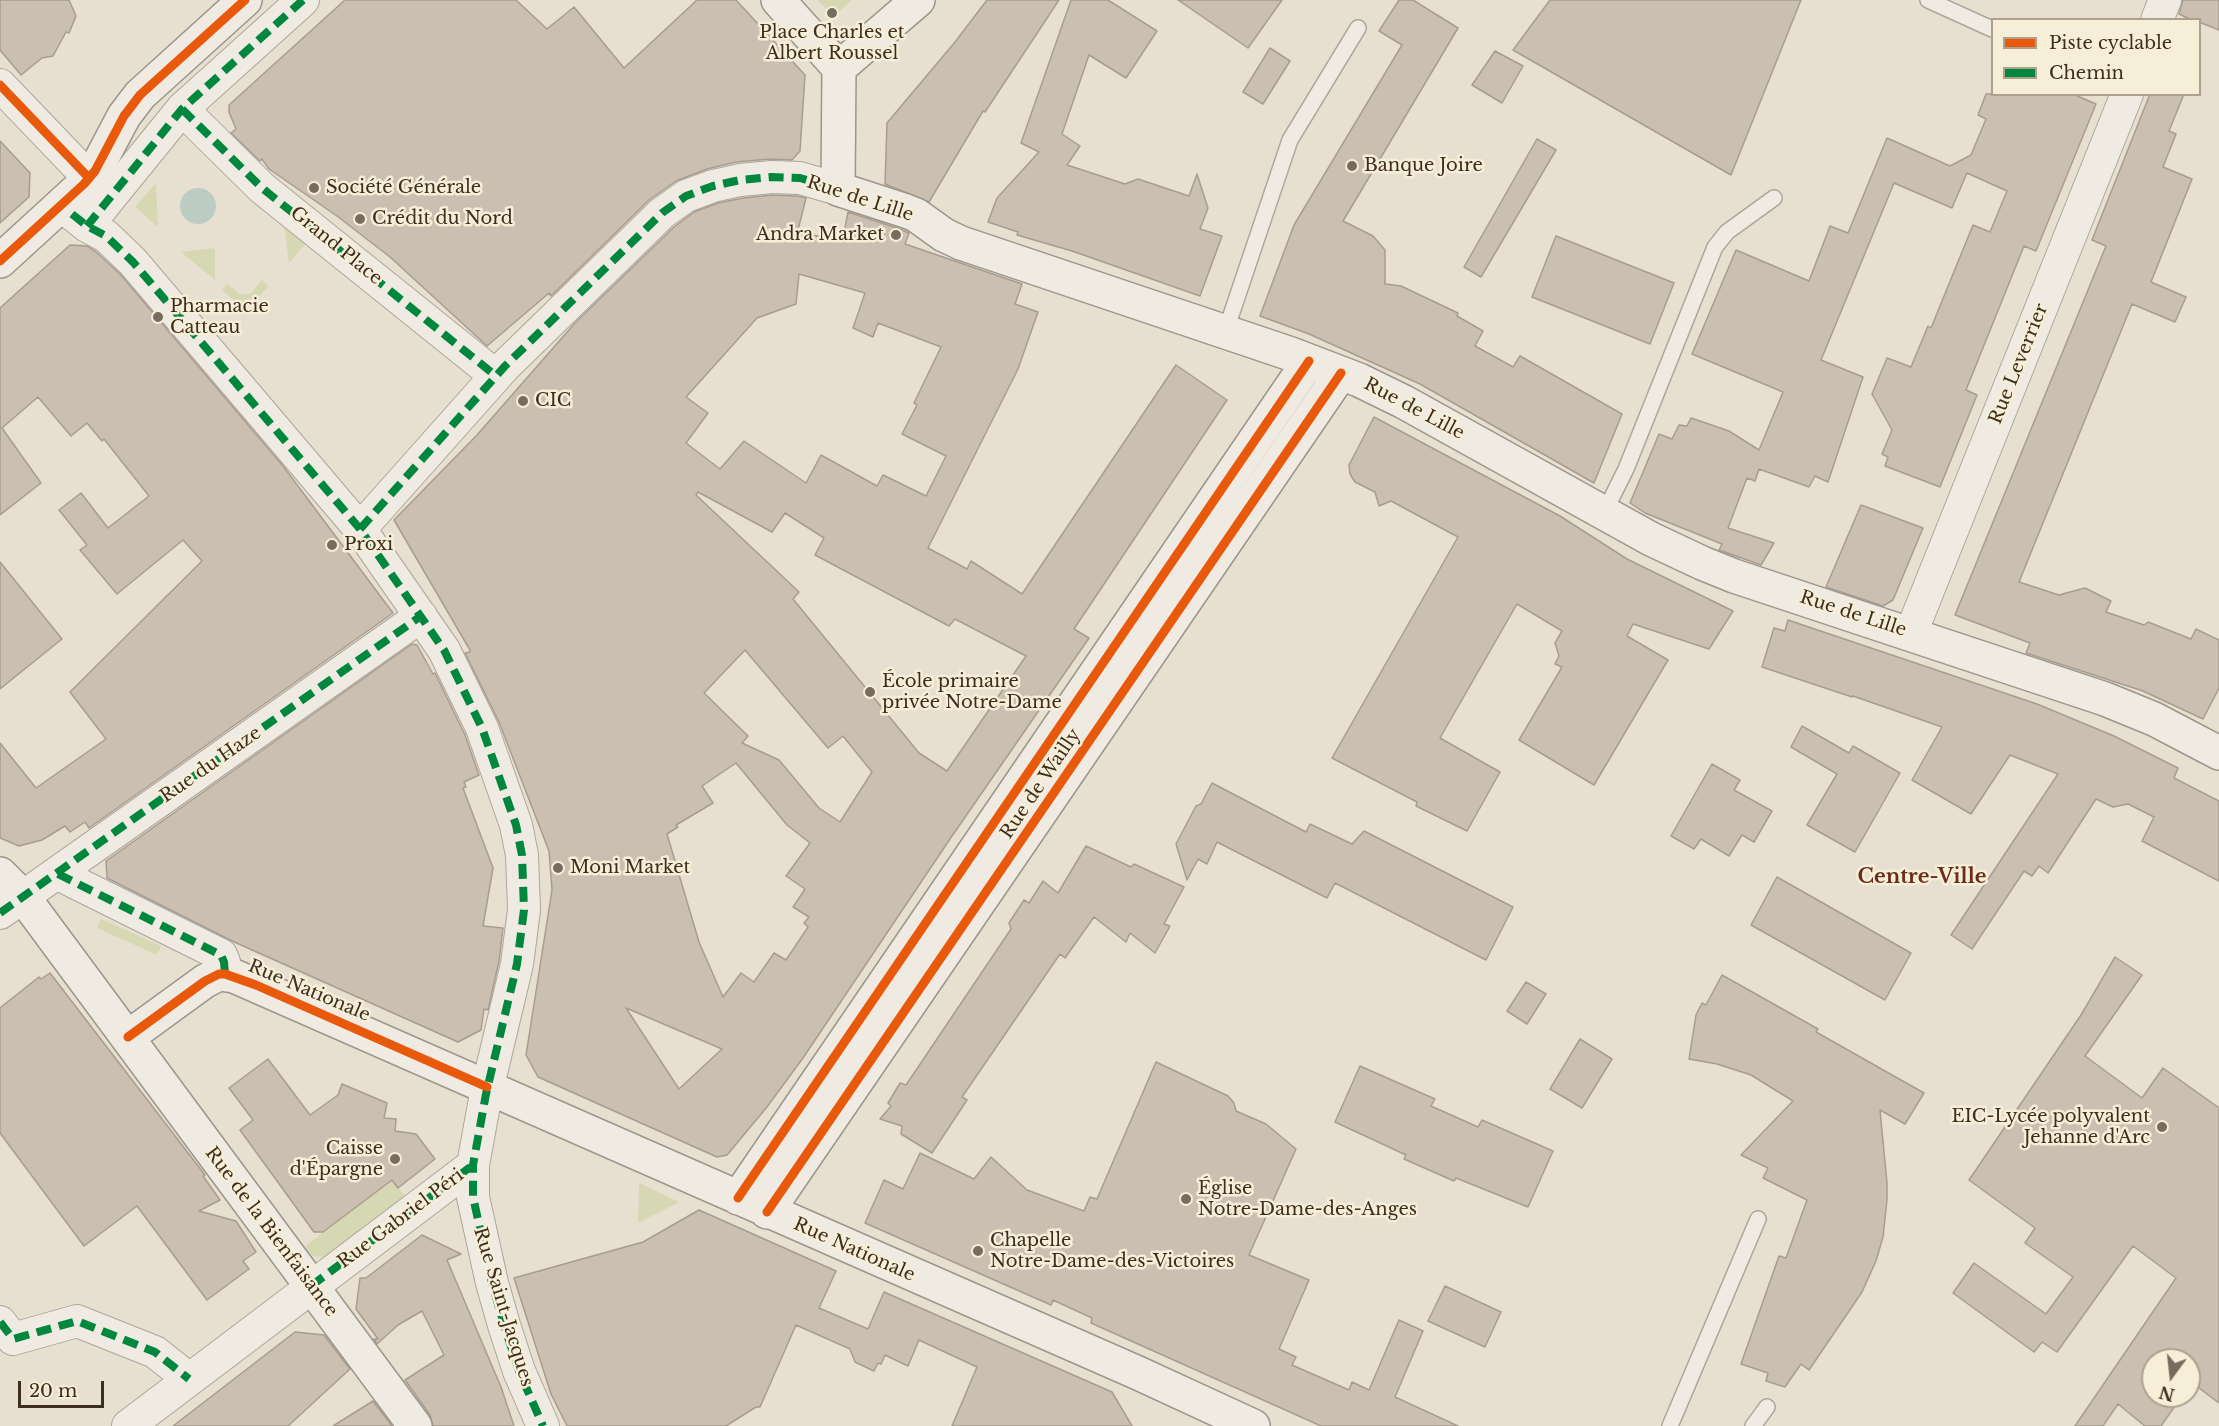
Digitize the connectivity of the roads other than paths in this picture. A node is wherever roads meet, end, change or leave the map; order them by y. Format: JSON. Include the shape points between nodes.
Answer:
{"nodes":[{"id":1,"x":245,"y":0,"type":"edge"},
{"id":2,"x":303,"y":0,"type":"edge"},
{"id":3,"x":778,"y":0,"type":"edge"},
{"id":4,"x":918,"y":0,"type":"edge"},
{"id":5,"x":1928,"y":0,"type":"edge"},
{"id":6,"x":2165,"y":0,"type":"edge"},
{"id":7,"x":2158,"y":18,"type":"edge"},
{"id":8,"x":1358,"y":28,"type":"dead end"},
{"id":9,"x":1991,"y":29,"type":"edge"},
{"id":10,"x":838,"y":68,"type":"junction"},
{"id":11,"x":0,"y":85,"type":"edge"},
{"id":12,"x":2126,"y":96,"type":"edge"},
{"id":13,"x":182,"y":109,"type":"junction"},
{"id":14,"x":89,"y":178,"type":"junction"},
{"id":15,"x":838,"y":189,"type":"junction"},
{"id":16,"x":1774,"y":198,"type":"dead end"},
{"id":17,"x":0,"y":261,"type":"edge"},
{"id":18,"x":1225,"y":333,"type":"junction"},
{"id":19,"x":1309,"y":361,"type":"junction"},
{"id":20,"x":501,"y":371,"type":"junction"},
{"id":21,"x":1341,"y":373,"type":"junction"},
{"id":22,"x":1604,"y":513,"type":"junction"},
{"id":23,"x":365,"y":537,"type":"junction"},
{"id":24,"x":421,"y":616,"type":"junction"},
{"id":25,"x":1911,"y":633,"type":"junction"},
{"id":26,"x":2219,"y":753,"type":"edge"},
{"id":27,"x":0,"y":874,"type":"edge"},
{"id":28,"x":58,"y":874,"type":"junction"},
{"id":29,"x":12,"y":905,"type":"edge"},
{"id":30,"x":225,"y":974,"type":"junction"},
{"id":31,"x":122,"y":1043,"type":"junction"},
{"id":32,"x":488,"y":1087,"type":"junction"},
{"id":33,"x":473,"y":1165,"type":"junction"},
{"id":34,"x":752,"y":1205,"type":"junction"},
{"id":35,"x":1758,"y":1219,"type":"dead end"},
{"id":36,"x":312,"y":1286,"type":"junction"},
{"id":37,"x":0,"y":1322,"type":"edge"},
{"id":38,"x":189,"y":1379,"type":"junction"},
{"id":39,"x":1767,"y":1407,"type":"dead end"},
{"id":40,"x":128,"y":1426,"type":"edge"},
{"id":41,"x":415,"y":1426,"type":"edge"},
{"id":42,"x":543,"y":1426,"type":"edge"},
{"id":43,"x":1253,"y":1426,"type":"edge"},
{"id":44,"x":1670,"y":1426,"type":"edge"},
{"id":45,"x":1753,"y":1426,"type":"edge"}],
"edges":[{"from":1,"to":14,"type":"main road","via":[[140,95]]},
{"from":2,"to":13,"type":"street"},
{"from":3,"to":10,"type":"main road"},
{"from":4,"to":10,"type":"main road"},
{"from":5,"to":9,"type":"lane"},
{"from":6,"to":7,"type":"street"},
{"from":8,"to":18,"type":"lane","via":[[1288,146]]},
{"from":10,"to":15,"type":"main road"},
{"from":11,"to":14,"type":"street"},
{"from":12,"to":25,"type":"street","name":"Rue Leverrier"},
{"from":13,"to":20,"type":"street","name":"Grand Place","via":[[262,188]]},
{"from":13,"to":23,"type":"street","via":[[80,220],[133,262]]},
{"from":14,"to":17,"type":"main road"},
{"from":15,"to":18,"type":"main road","name":"Rue de Lille","via":[[916,215],[961,243]]},
{"from":15,"to":20,"type":"street","name":"Rue de Lille","via":[[800,178],[772,177],[712,186],[686,196],[662,213]]},
{"from":16,"to":22,"type":"lane","via":[[1727,232],[1715,247],[1626,469]]},
{"from":18,"to":19,"type":"main road","name":"Rue de Lille"},
{"from":19,"to":21,"type":"main road","name":"Rue de Lille"},
{"from":19,"to":34,"type":"main road","name":"Rue de Wailly"},
{"from":20,"to":23,"type":"street"},
{"from":21,"to":22,"type":"main road","name":"Rue de Lille","via":[[1404,402]]},
{"from":21,"to":34,"type":"main road","name":"Rue de Wailly"},
{"from":22,"to":25,"type":"main road","name":"Rue de Lille","via":[[1667,547],[1724,571]]},
{"from":23,"to":24,"type":"street","name":"Rue Saint-Jacques"},
{"from":24,"to":28,"type":"street","name":"Rue du Haze"},
{"from":24,"to":32,"type":"street","name":"Rue Saint-Jacques","via":[[444,650],[482,728],[508,796],[522,855],[524,910],[520,941]]},
{"from":25,"to":26,"type":"main road","name":"Rue de Lille","via":[[2130,708]]},
{"from":27,"to":29,"type":"main road"},
{"from":28,"to":29,"type":"street","name":"Rue du Haze"},
{"from":28,"to":30,"type":"street","via":[[221,955]]},
{"from":29,"to":31,"type":"main road"},
{"from":30,"to":31,"type":"main road","name":"Rue Nationale","via":[[205,981]]},
{"from":30,"to":32,"type":"main road","name":"Rue Nationale"},
{"from":31,"to":36,"type":"main road","name":"Rue de la Bienfaisance"},
{"from":32,"to":33,"type":"street","name":"Rue Saint-Jacques"},
{"from":32,"to":34,"type":"main road","name":"Rue Nationale"},
{"from":33,"to":36,"type":"street","name":"Rue Gabriel Péri"},
{"from":33,"to":42,"type":"street","name":"Rue Saint-Jacques","via":[[473,1197],[492,1283],[519,1371]]},
{"from":34,"to":43,"type":"main road","name":"Rue Nationale"},
{"from":35,"to":44,"type":"lane"},
{"from":36,"to":38,"type":"street","name":"Rue Gabriel Péri"},
{"from":36,"to":41,"type":"main road","name":"Rue de la Bienfaisance"},
{"from":37,"to":38,"type":"street","via":[[13,1339],[77,1321],[155,1352]]},
{"from":38,"to":40,"type":"street","name":"Rue Gabriel Péri"},
{"from":39,"to":45,"type":"lane"}]}
